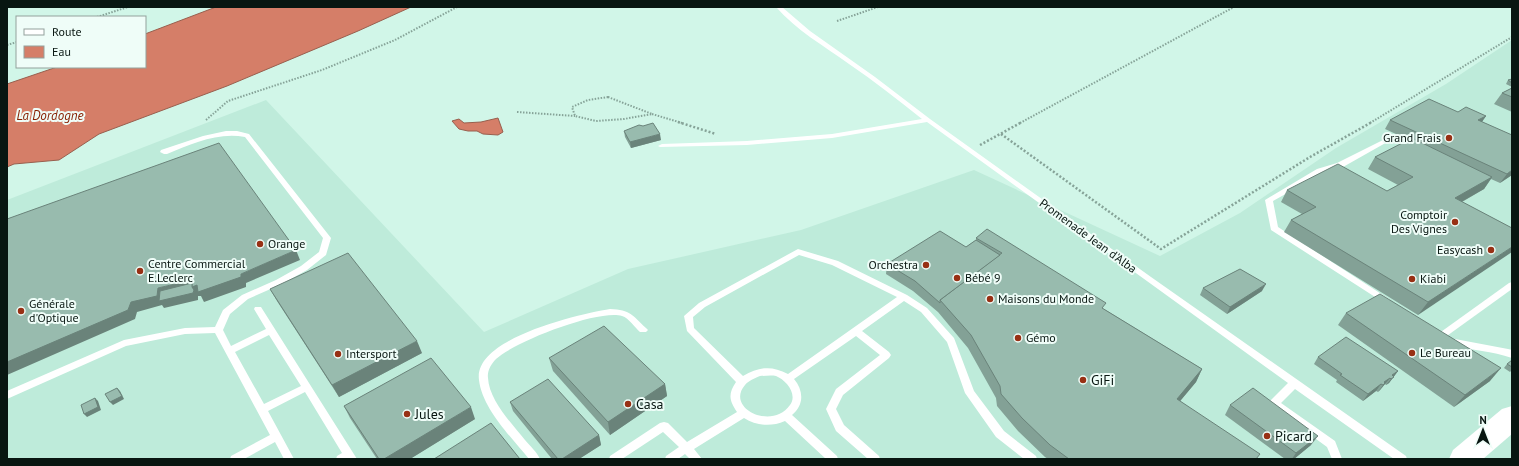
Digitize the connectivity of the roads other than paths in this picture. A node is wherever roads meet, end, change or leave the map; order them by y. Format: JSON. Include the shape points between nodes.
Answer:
{"nodes":[{"id":1,"x":779,"y":7,"type":"edge"},
{"id":2,"x":928,"y":120,"type":"junction"},
{"id":3,"x":1387,"y":140,"type":"dead end"},
{"id":4,"x":662,"y":146,"type":"dead end"},
{"id":5,"x":164,"y":152,"type":"dead end"},
{"id":6,"x":1512,"y":285,"type":"edge"},
{"id":7,"x":904,"y":297,"type":"junction"},
{"id":8,"x":1396,"y":307,"type":"edge"},
{"id":9,"x":258,"y":309,"type":"dead end"},
{"id":10,"x":218,"y":330,"type":"junction"},
{"id":11,"x":271,"y":330,"type":"junction"},
{"id":12,"x":643,"y":330,"type":"dead end"},
{"id":13,"x":856,"y":331,"type":"junction"},
{"id":14,"x":229,"y":351,"type":"junction"},
{"id":15,"x":1512,"y":354,"type":"edge"},
{"id":16,"x":788,"y":379,"type":"junction"},
{"id":17,"x":742,"y":381,"type":"junction"},
{"id":18,"x":1295,"y":383,"type":"junction"},
{"id":19,"x":307,"y":387,"type":"junction"},
{"id":20,"x":7,"y":395,"type":"edge"},
{"id":21,"x":262,"y":409,"type":"junction"},
{"id":22,"x":742,"y":413,"type":"junction"},
{"id":23,"x":786,"y":416,"type":"junction"},
{"id":24,"x":1512,"y":417,"type":"edge"},
{"id":25,"x":277,"y":436,"type":"junction"},
{"id":26,"x":686,"y":448,"type":"junction"},
{"id":27,"x":625,"y":456,"type":"edge"},
{"id":28,"x":347,"y":457,"type":"edge"},
{"id":29,"x":235,"y":459,"type":"edge"},
{"id":30,"x":289,"y":459,"type":"edge"},
{"id":31,"x":535,"y":459,"type":"edge"},
{"id":32,"x":614,"y":459,"type":"edge"},
{"id":33,"x":670,"y":459,"type":"edge"},
{"id":34,"x":697,"y":459,"type":"edge"},
{"id":35,"x":833,"y":459,"type":"edge"},
{"id":36,"x":875,"y":459,"type":"edge"},
{"id":37,"x":1032,"y":459,"type":"edge"},
{"id":38,"x":1337,"y":459,"type":"edge"},
{"id":39,"x":1402,"y":459,"type":"edge"},
{"id":40,"x":1463,"y":459,"type":"edge"}],
"edges":[{"from":1,"to":2,"type":"lane","name":"Promenade Jean d'Alba","via":[[812,36],[893,92]]},
{"from":2,"to":4,"type":"lane","via":[[832,136],[747,144]]},
{"from":2,"to":18,"type":"lane","name":"Promenade Jean d'Alba"},
{"from":3,"to":8,"type":"lane","via":[[1340,165],[1320,171],[1268,200],[1274,228]]},
{"from":5,"to":10,"type":"lane","via":[[220,133],[236,132],[247,135],[327,238],[323,253],[304,268],[245,297],[226,312]]},
{"from":6,"to":15,"type":"lane","via":[[1438,334],[1464,346]]},
{"from":7,"to":13,"type":"lane"},
{"from":7,"to":17,"type":"lane","via":[[835,263],[798,252],[702,304],[688,316],[690,329]]},
{"from":7,"to":37,"type":"lane","via":[[924,310],[951,340],[970,393],[1000,434]]},
{"from":9,"to":11,"type":"lane"},
{"from":10,"to":14,"type":"lane"},
{"from":10,"to":20,"type":"lane","via":[[185,331],[124,343]]},
{"from":11,"to":14,"type":"lane"},
{"from":11,"to":19,"type":"lane"},
{"from":12,"to":31,"type":"lane","via":[[622,313],[600,314],[535,333],[506,346],[494,355],[485,366],[483,378],[489,398]]},
{"from":13,"to":16,"type":"lane"},
{"from":13,"to":36,"type":"lane","via":[[886,355],[839,392],[831,409],[840,428]]},
{"from":14,"to":21,"type":"lane"},
{"from":16,"to":17,"type":"lane","via":[[780,374],[759,372],[749,375]]},
{"from":16,"to":23,"type":"lane","via":[[797,393],[793,409]]},
{"from":17,"to":22,"type":"lane","via":[[736,388],[735,397]]},
{"from":18,"to":38,"type":"lane","via":[[1274,403],[1331,444]]},
{"from":18,"to":39,"type":"lane","name":"Promenade Jean d'Alba"},
{"from":19,"to":21,"type":"lane"},
{"from":19,"to":28,"type":"lane"},
{"from":21,"to":25,"type":"lane"},
{"from":22,"to":23,"type":"lane","via":[[750,418],[768,421]]},
{"from":22,"to":26,"type":"lane"},
{"from":23,"to":35,"type":"lane"},
{"from":24,"to":40,"type":"main road"},
{"from":25,"to":29,"type":"lane"},
{"from":25,"to":30,"type":"lane"},
{"from":26,"to":27,"type":"lane","via":[[664,426]]},
{"from":26,"to":33,"type":"lane"},
{"from":26,"to":34,"type":"lane"},
{"from":27,"to":32,"type":"lane"}]}
